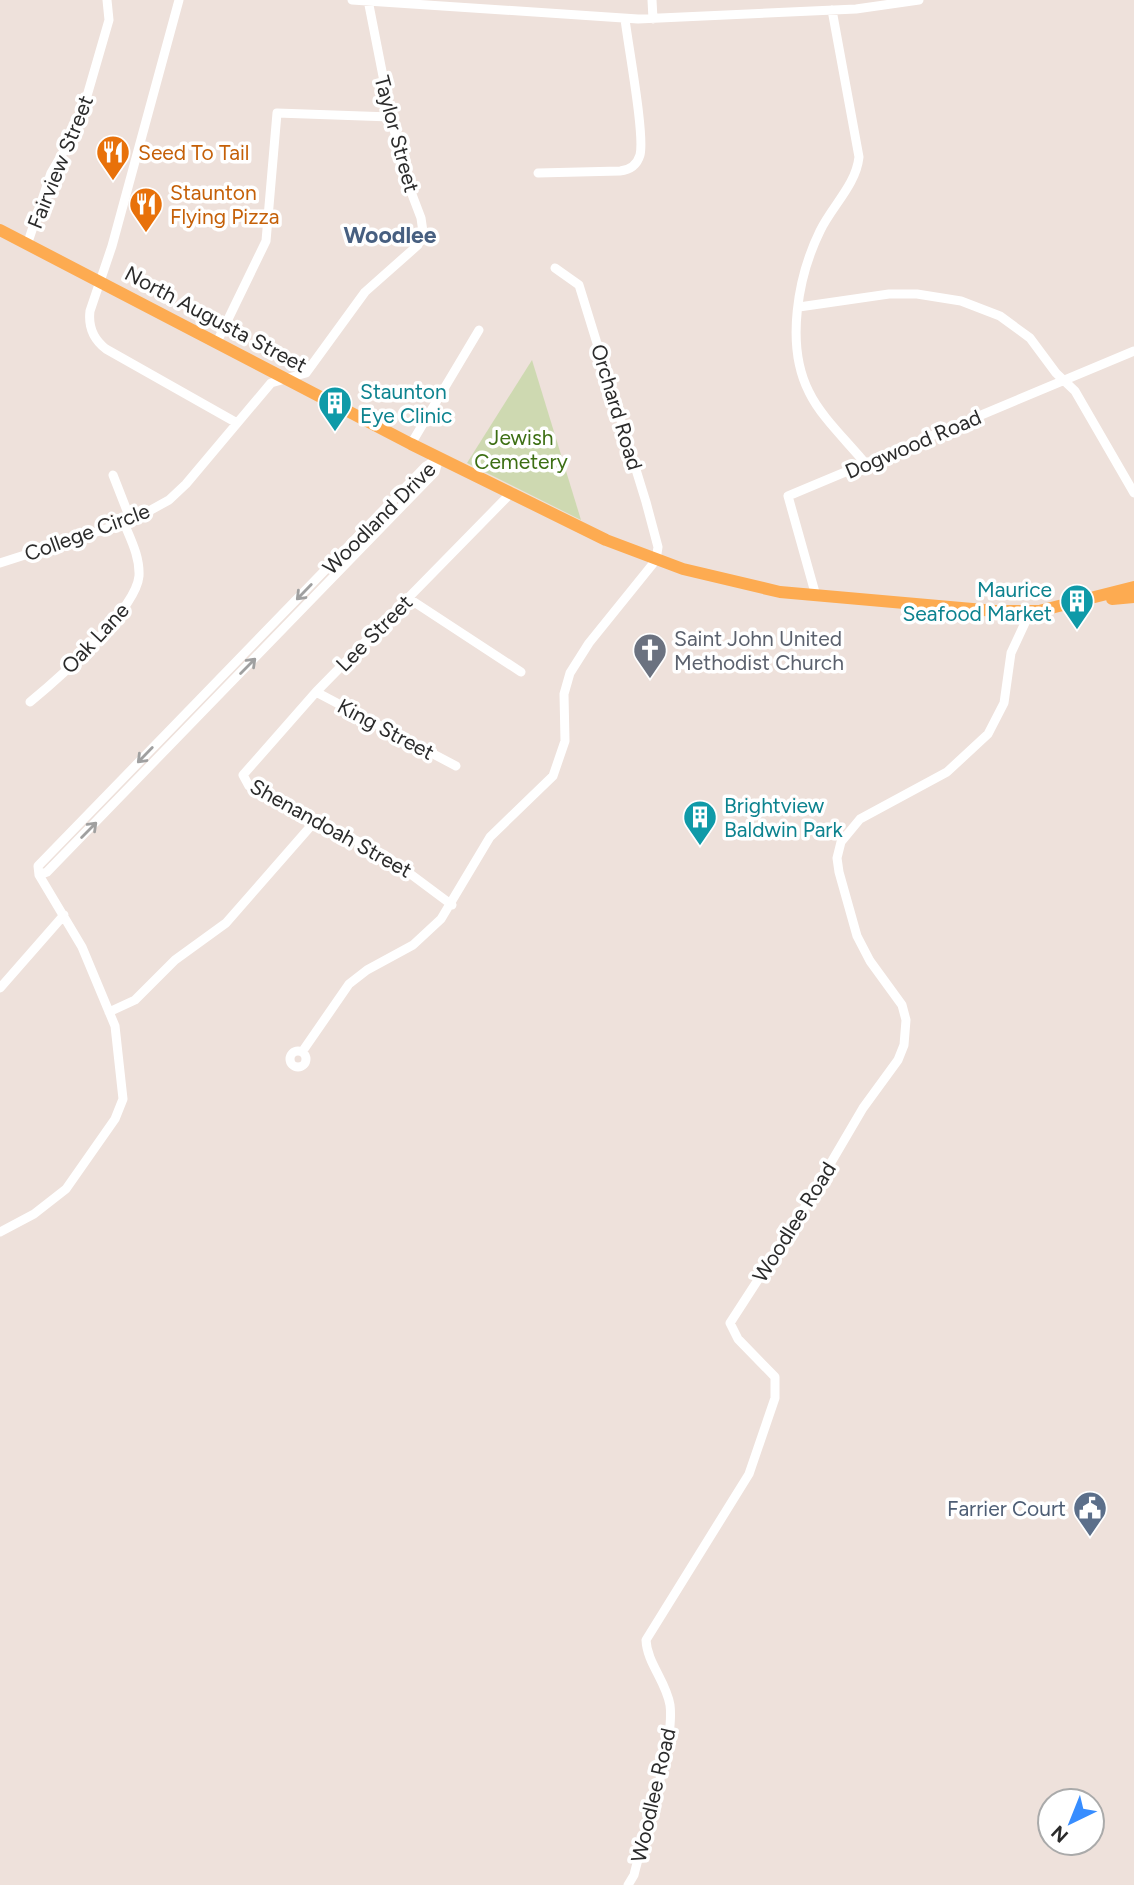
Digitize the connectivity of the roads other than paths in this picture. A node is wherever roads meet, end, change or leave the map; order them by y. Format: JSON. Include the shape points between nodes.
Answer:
{"nodes":[{"id":1,"x":107,"y":0,"type":"edge"},
{"id":2,"x":179,"y":0,"type":"edge"},
{"id":3,"x":352,"y":0,"type":"edge"},
{"id":4,"x":652,"y":0,"type":"edge"},
{"id":5,"x":919,"y":0,"type":"edge"},
{"id":6,"x":368,"y":1,"type":"edge"},
{"id":7,"x":832,"y":10,"type":"junction"},
{"id":8,"x":625,"y":19,"type":"junction"},
{"id":9,"x":653,"y":19,"type":"junction"},
{"id":10,"x":391,"y":117,"type":"junction"},
{"id":11,"x":538,"y":173,"type":"dead end"},
{"id":12,"x":0,"y":230,"type":"edge"},
{"id":13,"x":28,"y":242,"type":"junction"},
{"id":14,"x":555,"y":268,"type":"dead end"},
{"id":15,"x":102,"y":280,"type":"junction"},
{"id":16,"x":799,"y":307,"type":"junction"},
{"id":17,"x":479,"y":330,"type":"dead end"},
{"id":18,"x":217,"y":342,"type":"junction"},
{"id":19,"x":1134,"y":351,"type":"edge"},
{"id":20,"x":288,"y":379,"type":"junction"},
{"id":21,"x":1065,"y":380,"type":"junction"},
{"id":22,"x":237,"y":424,"type":"junction"},
{"id":23,"x":411,"y":444,"type":"junction"},
{"id":24,"x":439,"y":458,"type":"junction"},
{"id":25,"x":865,"y":463,"type":"junction"},
{"id":26,"x":113,"y":475,"type":"dead end"},
{"id":27,"x":512,"y":492,"type":"junction"},
{"id":28,"x":1134,"y":493,"type":"edge"},
{"id":29,"x":128,"y":522,"type":"junction"},
{"id":30,"x":656,"y":560,"type":"junction"},
{"id":31,"x":0,"y":563,"type":"edge"},
{"id":32,"x":1134,"y":587,"type":"edge"},
{"id":33,"x":816,"y":596,"type":"junction"},
{"id":34,"x":1134,"y":597,"type":"edge"},
{"id":35,"x":408,"y":598,"type":"junction"},
{"id":36,"x":1077,"y":601,"type":"junction"},
{"id":37,"x":1030,"y":612,"type":"junction"},
{"id":38,"x":521,"y":672,"type":"dead end"},
{"id":39,"x":316,"y":692,"type":"junction"},
{"id":40,"x":30,"y":702,"type":"dead end"},
{"id":41,"x":456,"y":766,"type":"dead end"},
{"id":42,"x":243,"y":777,"type":"joint"},
{"id":43,"x":317,"y":819,"type":"junction"},
{"id":44,"x":452,"y":905,"type":"junction"},
{"id":45,"x":64,"y":915,"type":"junction"},
{"id":46,"x":0,"y":988,"type":"edge"},
{"id":47,"x":109,"y":1012,"type":"junction"},
{"id":48,"x":302,"y":1052,"type":"dead end"},
{"id":49,"x":0,"y":1232,"type":"edge"},
{"id":50,"x":628,"y":1885,"type":"edge"}],
"edges":[{"from":1,"to":13,"type":"street","name":"Fairview Street","via":[[108,20],[78,127],[51,173]]},
{"from":2,"to":15,"type":"street"},
{"from":3,"to":6,"type":"street"},
{"from":4,"to":9,"type":"street"},
{"from":5,"to":7,"type":"street"},
{"from":6,"to":8,"type":"street"},
{"from":6,"to":10,"type":"street","name":"Taylor Street"},
{"from":7,"to":9,"type":"street"},
{"from":7,"to":16,"type":"street","via":[[859,160],[817,238]]},
{"from":8,"to":9,"type":"street"},
{"from":8,"to":11,"type":"street","via":[[639,159],[627,170]]},
{"from":10,"to":18,"type":"street","via":[[282,111],[276,115],[268,233]]},
{"from":10,"to":20,"type":"street","name":"Taylor Street","via":[[421,218],[420,242],[365,292],[306,373]]},
{"from":12,"to":13,"type":"main road","name":"North Augusta Street"},
{"from":13,"to":15,"type":"main road","name":"North Augusta Street"},
{"from":14,"to":30,"type":"street","name":"Orchard Road","via":[[579,285],[649,513],[658,547]]},
{"from":15,"to":18,"type":"main road","name":"North Augusta Street"},
{"from":15,"to":22,"type":"street","via":[[89,319],[92,334],[102,346]]},
{"from":16,"to":21,"type":"street","via":[[909,294],[971,304],[1025,333]]},
{"from":16,"to":25,"type":"street","via":[[798,354],[808,391]]},
{"from":17,"to":23,"type":"street"},
{"from":18,"to":20,"type":"main road","name":"North Augusta Street"},
{"from":19,"to":21,"type":"street","name":"Dogwood Road"},
{"from":20,"to":22,"type":"street","name":"College Circle","via":[[271,383]]},
{"from":20,"to":23,"type":"main road","name":"North Augusta Street"},
{"from":21,"to":25,"type":"street","name":"Dogwood Road"},
{"from":21,"to":28,"type":"street"},
{"from":22,"to":29,"type":"street","name":"College Circle","via":[[181,489],[156,509]]},
{"from":23,"to":24,"type":"main road","name":"North Augusta Street"},
{"from":24,"to":27,"type":"main road","name":"North Augusta Street"},
{"from":24,"to":45,"type":"street","name":"Woodland Drive","via":[[426,466],[38,866]]},
{"from":25,"to":33,"type":"street","name":"Dogwood Road","via":[[788,496]]},
{"from":26,"to":29,"type":"street","name":"Oak Lane"},
{"from":27,"to":30,"type":"main road","name":"North Augusta Street"},
{"from":27,"to":35,"type":"street","name":"Lee Street"},
{"from":29,"to":31,"type":"street","name":"College Circle"},
{"from":29,"to":40,"type":"street","name":"Oak Lane","via":[[139,567],[132,598]]},
{"from":30,"to":33,"type":"main road","name":"North Augusta Street","via":[[757,588]]},
{"from":30,"to":44,"type":"street","via":[[570,673],[564,694],[565,741],[555,772],[490,837]]},
{"from":32,"to":36,"type":"main road","name":"North Augusta Street"},
{"from":33,"to":37,"type":"main road","name":"North Augusta Street"},
{"from":34,"to":36,"type":"main road"},
{"from":35,"to":38,"type":"street"},
{"from":35,"to":39,"type":"street","name":"Lee Street"},
{"from":36,"to":37,"type":"main road","name":"North Augusta Street"},
{"from":37,"to":50,"type":"street","name":"Woodlee Road","via":[[1012,653],[1004,703],[988,734],[947,772],[859,819],[838,851],[839,872],[861,944],[902,1005],[904,1045],[730,1323],[737,1339],[775,1377],[775,1398],[749,1474],[646,1640],[648,1654],[666,1686],[670,1724]]},
{"from":39,"to":41,"type":"street","name":"King Street"},
{"from":39,"to":42,"type":"street","name":"Lee Street","via":[[245,769]]},
{"from":42,"to":43,"type":"street","name":"Shenandoah Street","via":[[249,786]]},
{"from":43,"to":44,"type":"street","name":"Shenandoah Street","via":[[399,864]]},
{"from":43,"to":47,"type":"street","via":[[226,923],[175,960],[135,1000]]},
{"from":44,"to":48,"type":"street","via":[[413,945],[349,984]]},
{"from":45,"to":46,"type":"street"},
{"from":45,"to":47,"type":"street","name":"Woodland Drive"},
{"from":47,"to":49,"type":"street","name":"Woodland Drive","via":[[119,1040],[121,1109],[66,1189]]}]}
